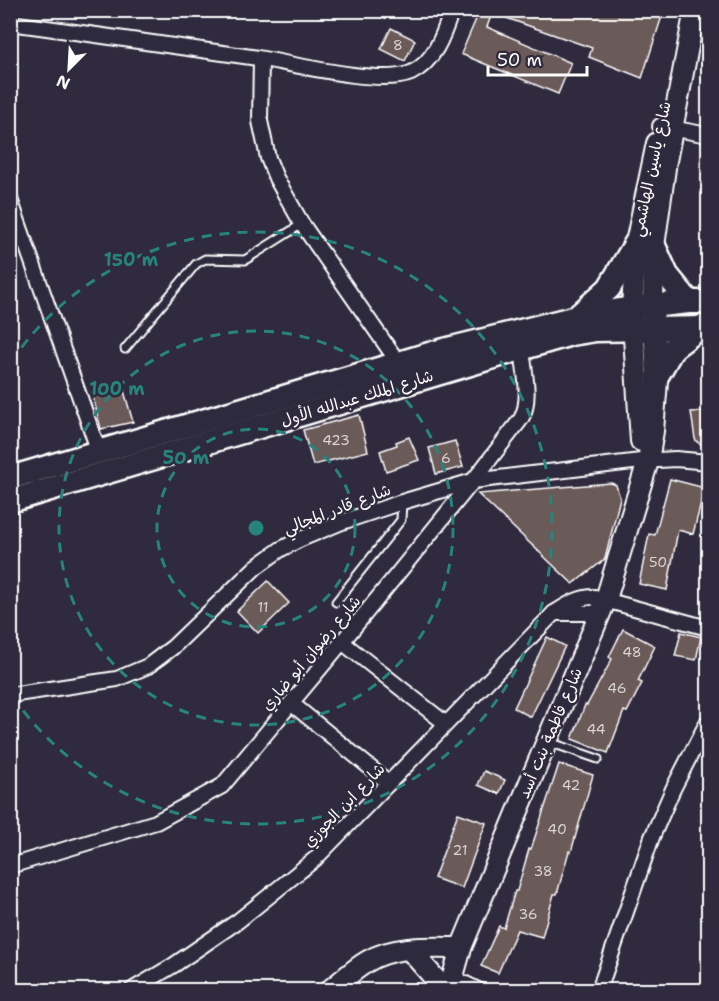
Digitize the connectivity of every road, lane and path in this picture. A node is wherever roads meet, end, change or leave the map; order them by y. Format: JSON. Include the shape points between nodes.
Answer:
{"nodes":[{"id":1,"x":452,"y":10,"type":"edge"},
{"id":2,"x":693,"y":13,"type":"edge"},
{"id":3,"x":10,"y":23,"type":"edge"},
{"id":4,"x":261,"y":59,"type":"junction"},
{"id":5,"x":666,"y":128,"type":"junction"},
{"id":6,"x":708,"y":135,"type":"edge"},
{"id":7,"x":10,"y":199,"type":"edge"},
{"id":8,"x":302,"y":224,"type":"junction"},
{"id":9,"x":645,"y":244,"type":"junction"},
{"id":10,"x":699,"y":302,"type":"edge"},
{"id":11,"x":577,"y":316,"type":"junction"},
{"id":12,"x":643,"y":318,"type":"junction"},
{"id":13,"x":705,"y":328,"type":"edge"},
{"id":14,"x":125,"y":349,"type":"dead end"},
{"id":15,"x":522,"y":349,"type":"junction"},
{"id":16,"x":399,"y":365,"type":"junction"},
{"id":17,"x":657,"y":376,"type":"junction"},
{"id":18,"x":99,"y":452,"type":"junction"},
{"id":19,"x":708,"y":462,"type":"edge"},
{"id":20,"x":644,"y":465,"type":"junction"},
{"id":21,"x":10,"y":478,"type":"edge"},
{"id":22,"x":473,"y":481,"type":"junction"},
{"id":23,"x":10,"y":501,"type":"edge"},
{"id":24,"x":402,"y":502,"type":"junction"},
{"id":25,"x":336,"y":602,"type":"dead end"},
{"id":26,"x":603,"y":606,"type":"junction"},
{"id":27,"x":708,"y":628,"type":"edge"},
{"id":28,"x":342,"y":642,"type":"junction"},
{"id":29,"x":10,"y":695,"type":"edge"},
{"id":30,"x":291,"y":703,"type":"junction"},
{"id":31,"x":708,"y":721,"type":"edge"},
{"id":32,"x":446,"y":723,"type":"junction"},
{"id":33,"x":547,"y":741,"type":"junction"},
{"id":34,"x":598,"y":759,"type":"dead end"},
{"id":35,"x":389,"y":783,"type":"junction"},
{"id":36,"x":10,"y":866,"type":"edge"},
{"id":37,"x":461,"y":948,"type":"junction"},
{"id":38,"x":409,"y":949,"type":"junction"},
{"id":39,"x":448,"y":986,"type":"edge"},
{"id":40,"x":132,"y":990,"type":"edge"},
{"id":41,"x":330,"y":990,"type":"edge"},
{"id":42,"x":478,"y":990,"type":"edge"},
{"id":43,"x":599,"y":990,"type":"edge"}],
"edges":[{"from":1,"to":4,"type":"street","via":[[433,53],[420,67],[396,77],[371,77]]},
{"from":2,"to":5,"type":"street","name":"شارع ياسين الهاشمي"},
{"from":3,"to":4,"type":"street"},
{"from":4,"to":8,"type":"street","via":[[263,140],[276,178]]},
{"from":5,"to":6,"type":"street"},
{"from":5,"to":9,"type":"street","name":"شارع ياسين الهاشمي"},
{"from":7,"to":18,"type":"street"},
{"from":8,"to":14,"type":"lane","via":[[245,260],[205,259],[196,264]]},
{"from":8,"to":16,"type":"street"},
{"from":9,"to":10,"type":"main road","via":[[667,275]]},
{"from":9,"to":11,"type":"main road","via":[[609,288]]},
{"from":9,"to":12,"type":"street","name":"شارع ياسين الهاشمي"},
{"from":10,"to":12,"type":"main road","name":"شارع الملك عبدالله الأول"},
{"from":11,"to":12,"type":"main road","name":"شارع الملك عبدالله الأول"},
{"from":11,"to":16,"type":"main road","name":"شارع الملك عبدالله الأول"},
{"from":12,"to":13,"type":"main road","name":"شارع الملك عبدالله الأول"},
{"from":12,"to":15,"type":"main road","name":"شارع الملك عبدالله الأول"},
{"from":12,"to":17,"type":"street","name":"شارع فاطمة بنت أسد"},
{"from":12,"to":20,"type":"street","name":"شارع فاطمة بنت أسد","via":[[639,399]]},
{"from":13,"to":17,"type":"main road","via":[[673,348]]},
{"from":15,"to":22,"type":"street","name":"شارع رضوان أبو ضاري","via":[[527,398],[524,413]]},
{"from":15,"to":23,"type":"main road","name":"شارع الملك عبدالله الأول"},
{"from":16,"to":18,"type":"main road","name":"شارع الملك عبدالله الأول"},
{"from":17,"to":20,"type":"street","name":"شارع فاطمة بنت أسد","via":[[653,431]]},
{"from":18,"to":21,"type":"main road","name":"شارع الملك عبدالله الأول"},
{"from":19,"to":20,"type":"street","name":"شارع قادر المجالي","via":[[676,459]]},
{"from":20,"to":22,"type":"street","name":"شارع قادر المجالي"},
{"from":20,"to":26,"type":"street","name":"شارع فاطمة بنت أسد"},
{"from":22,"to":24,"type":"street","name":"شارع قادر المجالي"},
{"from":22,"to":28,"type":"street","name":"شارع رضوان أبو ضاري"},
{"from":24,"to":25,"type":"lane","via":[[401,520]]},
{"from":24,"to":29,"type":"street","name":"شارع قادر المجالي","via":[[280,549],[148,666],[117,679]]},
{"from":26,"to":27,"type":"street","name":"شارع ابن الجوزي"},
{"from":26,"to":32,"type":"street","name":"شارع ابن الجوزي","via":[[554,613]]},
{"from":26,"to":33,"type":"street","name":"شارع فاطمة بنت أسد"},
{"from":28,"to":30,"type":"street","name":"شارع رضوان أبو ضاري"},
{"from":28,"to":32,"type":"street"},
{"from":30,"to":35,"type":"street"},
{"from":30,"to":36,"type":"street","name":"شارع رضوان أبو ضاري","via":[[222,786],[156,822]]},
{"from":31,"to":43,"type":"street","via":[[652,837]]},
{"from":32,"to":35,"type":"street","name":"شارع ابن الجوزي"},
{"from":33,"to":34,"type":"lane"},
{"from":33,"to":37,"type":"street","name":"شارع فاطمة بنت أسد"},
{"from":35,"to":40,"type":"street","name":"شارع ابن الجوزي","via":[[315,859],[238,921]]},
{"from":37,"to":38,"type":"street"},
{"from":37,"to":39,"type":"street","name":"شارع فاطمة بنت أسد"},
{"from":38,"to":39,"type":"street"},
{"from":38,"to":41,"type":"street","via":[[367,961]]},
{"from":39,"to":42,"type":"street"}]}
